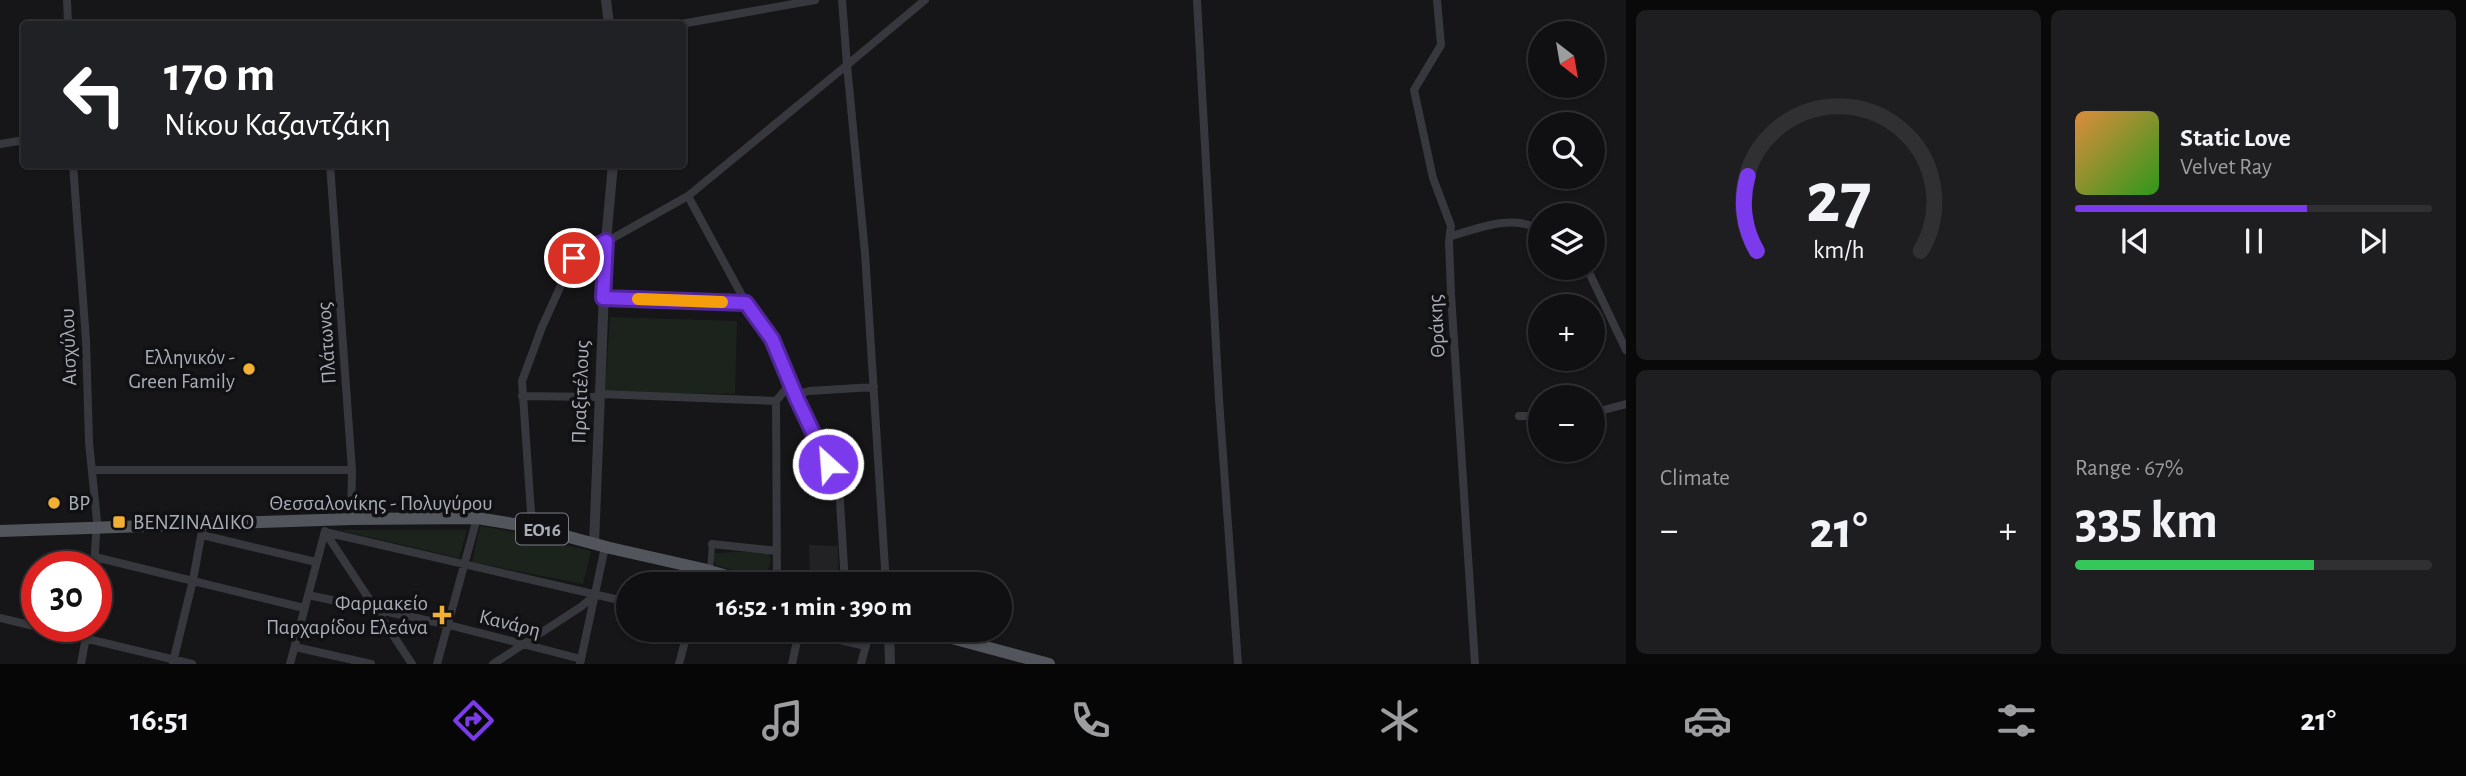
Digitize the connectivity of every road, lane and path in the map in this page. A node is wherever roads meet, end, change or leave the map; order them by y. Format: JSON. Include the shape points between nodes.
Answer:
{"nodes":[{"id":1,"x":67,"y":0,"type":"edge"},
{"id":2,"x":607,"y":0,"type":"edge"},
{"id":3,"x":814,"y":0,"type":"edge"},
{"id":4,"x":842,"y":0,"type":"edge"},
{"id":5,"x":925,"y":0,"type":"edge"},
{"id":6,"x":1197,"y":0,"type":"edge"},
{"id":7,"x":1437,"y":0,"type":"edge"},
{"id":8,"x":68,"y":21,"type":"edge"},
{"id":9,"x":609,"y":21,"type":"edge"},
{"id":10,"x":686,"y":23,"type":"edge"},
{"id":11,"x":846,"y":65,"type":"junction"},
{"id":12,"x":21,"y":140,"type":"edge"},
{"id":13,"x":0,"y":144,"type":"edge"},
{"id":14,"x":73,"y":168,"type":"edge"},
{"id":15,"x":330,"y":168,"type":"edge"},
{"id":16,"x":613,"y":168,"type":"edge"},
{"id":17,"x":688,"y":196,"type":"junction"},
{"id":18,"x":1528,"y":224,"type":"edge"},
{"id":19,"x":1452,"y":236,"type":"junction"},
{"id":20,"x":606,"y":241,"type":"junction"},
{"id":21,"x":1593,"y":280,"type":"edge"},
{"id":22,"x":603,"y":298,"type":"junction"},
{"id":23,"x":746,"y":303,"type":"junction"},
{"id":24,"x":1626,"y":350,"type":"edge"},
{"id":25,"x":790,"y":384,"type":"junction"},
{"id":26,"x":874,"y":387,"type":"junction"},
{"id":27,"x":600,"y":394,"type":"junction"},
{"id":28,"x":795,"y":395,"type":"junction"},
{"id":29,"x":522,"y":396,"type":"junction"},
{"id":30,"x":776,"y":401,"type":"junction"},
{"id":31,"x":1626,"y":404,"type":"edge"},
{"id":32,"x":1605,"y":410,"type":"edge"},
{"id":33,"x":1519,"y":416,"type":"dead end"},
{"id":34,"x":1528,"y":416,"type":"edge"},
{"id":35,"x":93,"y":470,"type":"junction"},
{"id":36,"x":352,"y":470,"type":"junction"},
{"id":37,"x":477,"y":518,"type":"junction"},
{"id":38,"x":351,"y":519,"type":"junction"},
{"id":39,"x":324,"y":526,"type":"junction"},
{"id":40,"x":532,"y":527,"type":"junction"},
{"id":41,"x":98,"y":528,"type":"junction"},
{"id":42,"x":202,"y":530,"type":"junction"},
{"id":43,"x":0,"y":531,"type":"edge"},
{"id":44,"x":712,"y":544,"type":"joint"},
{"id":45,"x":599,"y":545,"type":"junction"},
{"id":46,"x":96,"y":551,"type":"edge"},
{"id":47,"x":777,"y":551,"type":"junction"},
{"id":48,"x":112,"y":561,"type":"edge"},
{"id":49,"x":316,"y":562,"type":"junction"},
{"id":50,"x":464,"y":564,"type":"junction"},
{"id":51,"x":706,"y":570,"type":"junction"},
{"id":52,"x":713,"y":572,"type":"edge"},
{"id":53,"x":777,"y":572,"type":"edge"},
{"id":54,"x":844,"y":572,"type":"edge"},
{"id":55,"x":885,"y":572,"type":"edge"},
{"id":56,"x":193,"y":580,"type":"junction"},
{"id":57,"x":308,"y":595,"type":"junction"},
{"id":58,"x":595,"y":595,"type":"junction"},
{"id":59,"x":616,"y":599,"type":"edge"},
{"id":60,"x":304,"y":608,"type":"junction"},
{"id":61,"x":374,"y":609,"type":"junction"},
{"id":62,"x":0,"y":618,"type":"edge"},
{"id":63,"x":21,"y":623,"type":"edge"},
{"id":64,"x":449,"y":625,"type":"junction"},
{"id":65,"x":86,"y":642,"type":"edge"},
{"id":66,"x":101,"y":642,"type":"edge"},
{"id":67,"x":685,"y":642,"type":"edge"},
{"id":68,"x":797,"y":642,"type":"edge"},
{"id":69,"x":845,"y":642,"type":"edge"},
{"id":70,"x":867,"y":642,"type":"edge"},
{"id":71,"x":889,"y":642,"type":"edge"},
{"id":72,"x":967,"y":642,"type":"edge"},
{"id":73,"x":523,"y":645,"type":"junction"},
{"id":74,"x":295,"y":646,"type":"junction"},
{"id":75,"x":866,"y":646,"type":"junction"},
{"id":76,"x":580,"y":661,"type":"edge"},
{"id":77,"x":173,"y":662,"type":"edge"},
{"id":78,"x":80,"y":664,"type":"edge"},
{"id":79,"x":192,"y":664,"type":"edge"},
{"id":80,"x":290,"y":664,"type":"edge"},
{"id":81,"x":371,"y":664,"type":"edge"},
{"id":82,"x":412,"y":664,"type":"edge"},
{"id":83,"x":437,"y":664,"type":"edge"},
{"id":84,"x":493,"y":664,"type":"edge"},
{"id":85,"x":679,"y":664,"type":"edge"},
{"id":86,"x":792,"y":664,"type":"edge"},
{"id":87,"x":862,"y":664,"type":"edge"},
{"id":88,"x":890,"y":664,"type":"edge"},
{"id":89,"x":1049,"y":664,"type":"edge"},
{"id":90,"x":1238,"y":664,"type":"edge"},
{"id":91,"x":1475,"y":664,"type":"edge"}],
"edges":[{"from":1,"to":8,"type":"street"},
{"from":2,"to":9,"type":"street"},
{"from":3,"to":10,"type":"street"},
{"from":4,"to":11,"type":"street"},
{"from":5,"to":11,"type":"street"},
{"from":6,"to":90,"type":"street"},
{"from":7,"to":19,"type":"street","name":"Θράκης","via":[[1441,45],[1414,90],[1433,178]]},
{"from":11,"to":17,"type":"street"},
{"from":11,"to":26,"type":"street"},
{"from":12,"to":13,"type":"street"},
{"from":14,"to":35,"type":"street","name":"Αισχύλου"},
{"from":15,"to":36,"type":"street","name":"Πλάτωνος"},
{"from":16,"to":20,"type":"street","name":"Πραξιτέλους"},
{"from":17,"to":20,"type":"street"},
{"from":17,"to":23,"type":"street"},
{"from":18,"to":19,"type":"street","via":[[1500,222]]},
{"from":19,"to":91,"type":"street","name":"Θράκης","via":[[1451,294]]},
{"from":20,"to":22,"type":"street","name":"Πραξιτέλους"},
{"from":20,"to":29,"type":"street","via":[[572,261],[522,381]]},
{"from":21,"to":24,"type":"street"},
{"from":22,"to":23,"type":"street"},
{"from":22,"to":27,"type":"street","name":"Πραξιτέλους"},
{"from":23,"to":25,"type":"street","via":[[772,339]]},
{"from":25,"to":28,"type":"street"},
{"from":25,"to":30,"type":"street"},
{"from":26,"to":28,"type":"street"},
{"from":26,"to":55,"type":"street"},
{"from":27,"to":29,"type":"street"},
{"from":27,"to":30,"type":"street"},
{"from":27,"to":45,"type":"street","name":"Πραξιτέλους"},
{"from":28,"to":54,"type":"street","via":[[839,485]]},
{"from":29,"to":40,"type":"street"},
{"from":30,"to":47,"type":"street"},
{"from":31,"to":32,"type":"street"},
{"from":33,"to":34,"type":"street"},
{"from":35,"to":36,"type":"street"},
{"from":35,"to":41,"type":"street","name":"Αισχύλου"},
{"from":36,"to":38,"type":"street","name":"Πλάτωνος"},
{"from":37,"to":38,"type":"main road","name":"Θεσσαλονίκης - Πολυγύρου","number":"ΕΟ16"},
{"from":37,"to":40,"type":"main road","name":"Θεσσαλονίκης - Πολυγύρου","number":"ΕΟ16"},
{"from":37,"to":50,"type":"street"},
{"from":38,"to":39,"type":"main road","name":"Θεσσαλονίκης - Πολυγύρου","number":"ΕΟ16"},
{"from":39,"to":42,"type":"main road","name":"Θεσσαλονίκης - Πολυγύρου","number":"ΕΟ16"},
{"from":39,"to":49,"type":"street"},
{"from":39,"to":50,"type":"street"},
{"from":39,"to":61,"type":"street"},
{"from":40,"to":45,"type":"main road","name":"Θεσσαλονίκης - Πολυγύρου","number":"ΕΟ16"},
{"from":41,"to":42,"type":"main road","name":"Θεσσαλονίκης - Πολυγύρου","number":"ΕΟ16"},
{"from":41,"to":43,"type":"main road","name":"Θεσσαλονίκης - Πολυγύρου","number":"ΕΟ16"},
{"from":41,"to":46,"type":"street","name":"Αισχύλου"},
{"from":42,"to":49,"type":"street"},
{"from":42,"to":56,"type":"street"},
{"from":44,"to":47,"type":"street"},
{"from":44,"to":51,"type":"street"},
{"from":45,"to":51,"type":"main road","name":"Θεσσαλονίκης - Πολυγύρου","number":"ΕΟ16"},
{"from":45,"to":58,"type":"street"},
{"from":47,"to":53,"type":"street"},
{"from":48,"to":56,"type":"street"},
{"from":49,"to":57,"type":"street"},
{"from":50,"to":58,"type":"street"},
{"from":50,"to":64,"type":"street"},
{"from":51,"to":52,"type":"main road","name":"Θεσσαλονίκης - Πολυγύρου","number":"ΕΟ16"},
{"from":56,"to":60,"type":"street"},
{"from":56,"to":77,"type":"street"},
{"from":57,"to":60,"type":"street"},
{"from":57,"to":61,"type":"street","name":"Κανάρη"},
{"from":58,"to":59,"type":"street"},
{"from":58,"to":73,"type":"street"},
{"from":58,"to":76,"type":"street"},
{"from":60,"to":74,"type":"street"},
{"from":61,"to":64,"type":"street","name":"Κανάρη"},
{"from":61,"to":82,"type":"street"},
{"from":62,"to":63,"type":"street"},
{"from":64,"to":73,"type":"street","name":"Κανάρη"},
{"from":64,"to":83,"type":"street"},
{"from":65,"to":78,"type":"street"},
{"from":66,"to":77,"type":"street"},
{"from":67,"to":85,"type":"street"},
{"from":68,"to":86,"type":"street"},
{"from":69,"to":75,"type":"street"},
{"from":70,"to":75,"type":"street"},
{"from":71,"to":88,"type":"street"},
{"from":72,"to":89,"type":"main road"},
{"from":73,"to":76,"type":"street","name":"Κανάρη"},
{"from":73,"to":84,"type":"street"},
{"from":74,"to":80,"type":"street"},
{"from":74,"to":81,"type":"street"},
{"from":75,"to":87,"type":"street"},
{"from":77,"to":79,"type":"street"}]}
